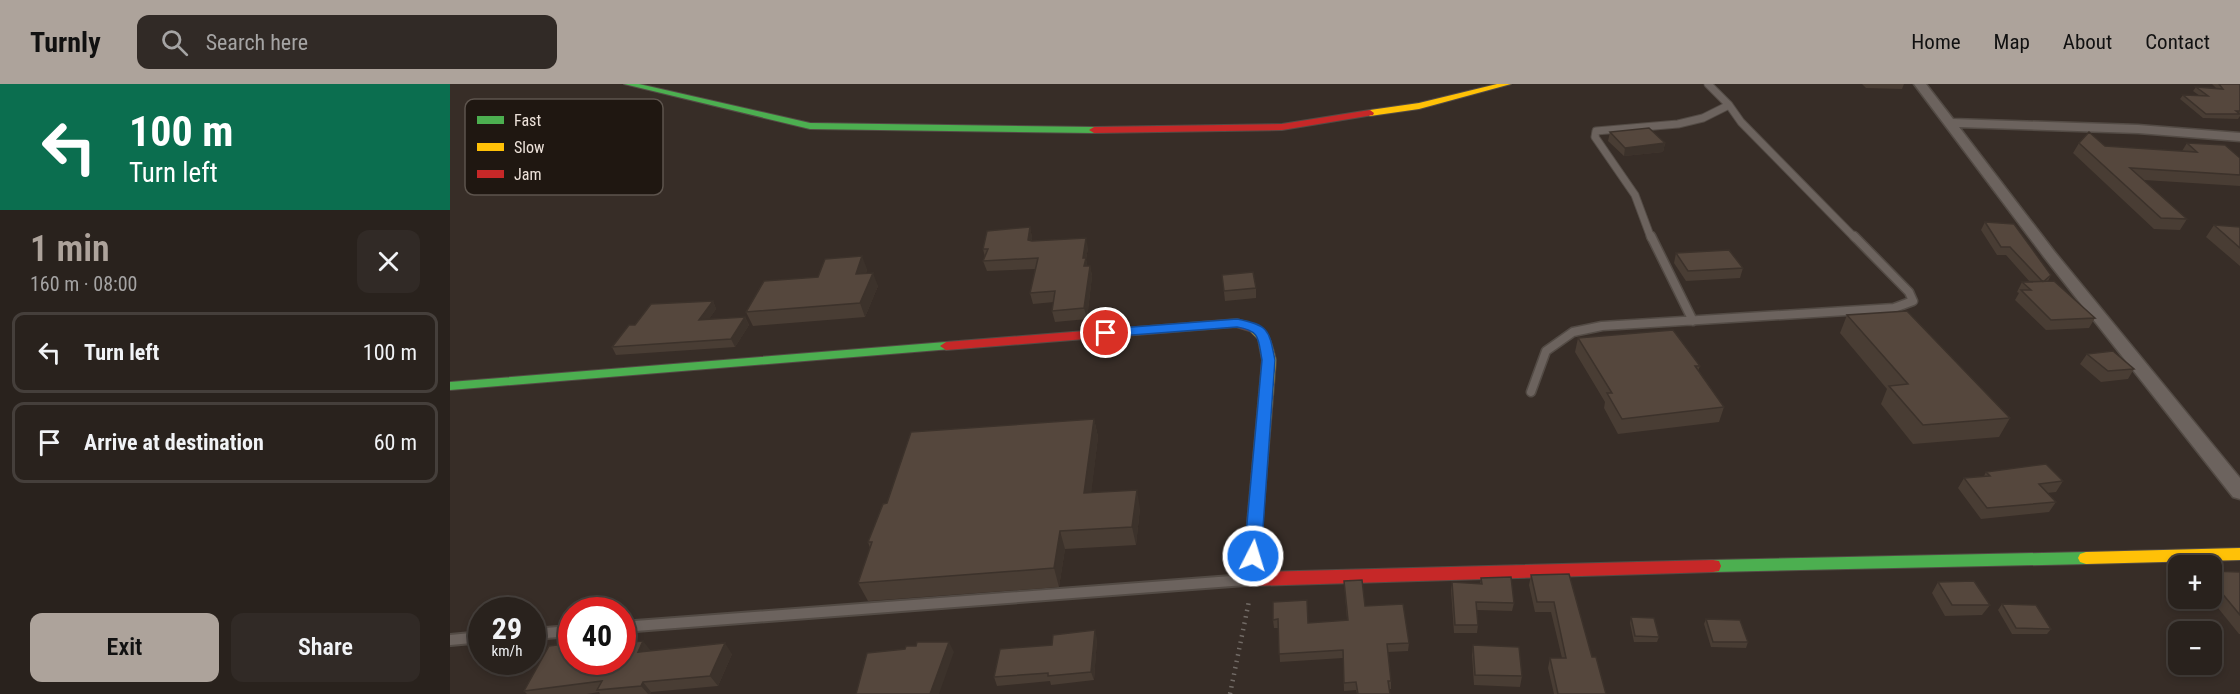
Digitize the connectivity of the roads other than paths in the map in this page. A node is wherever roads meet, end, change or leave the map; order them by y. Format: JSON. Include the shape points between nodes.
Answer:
{"nodes":[{"id":1,"x":628,"y":84,"type":"edge"},
{"id":2,"x":1507,"y":84,"type":"edge"},
{"id":3,"x":1708,"y":84,"type":"edge"},
{"id":4,"x":1920,"y":84,"type":"edge"},
{"id":5,"x":1729,"y":105,"type":"junction"},
{"id":6,"x":1950,"y":123,"type":"junction"},
{"id":7,"x":2240,"y":137,"type":"edge"},
{"id":8,"x":1693,"y":321,"type":"junction"},
{"id":9,"x":450,"y":386,"type":"edge"},
{"id":10,"x":1531,"y":392,"type":"dead end"},
{"id":11,"x":2240,"y":492,"type":"edge"},
{"id":12,"x":2240,"y":554,"type":"edge"},
{"id":13,"x":1250,"y":579,"type":"junction"},
{"id":14,"x":636,"y":626,"type":"edge"},
{"id":15,"x":468,"y":639,"type":"edge"},
{"id":16,"x":450,"y":640,"type":"edge"}],
"edges":[{"from":1,"to":2,"type":"street","via":[[810,126],[1059,130],[1282,127],[1419,106]]},
{"from":3,"to":5,"type":"lane"},
{"from":4,"to":6,"type":"street"},
{"from":5,"to":8,"type":"lane","via":[[1686,123],[1596,131],[1595,137],[1635,195],[1655,248]]},
{"from":5,"to":8,"type":"lane","via":[[1741,122],[1909,292],[1913,302],[1894,308]]},
{"from":6,"to":7,"type":"street","via":[[2138,129]]},
{"from":6,"to":11,"type":"street","via":[[2049,254]]},
{"from":8,"to":10,"type":"lane","via":[[1602,326],[1573,332],[1546,351]]},
{"from":9,"to":13,"type":"street","via":[[1200,325],[1255,326],[1263,334],[1269,360]]},
{"from":12,"to":13,"type":"street"},
{"from":13,"to":14,"type":"lane"},
{"from":15,"to":16,"type":"lane"}]}
